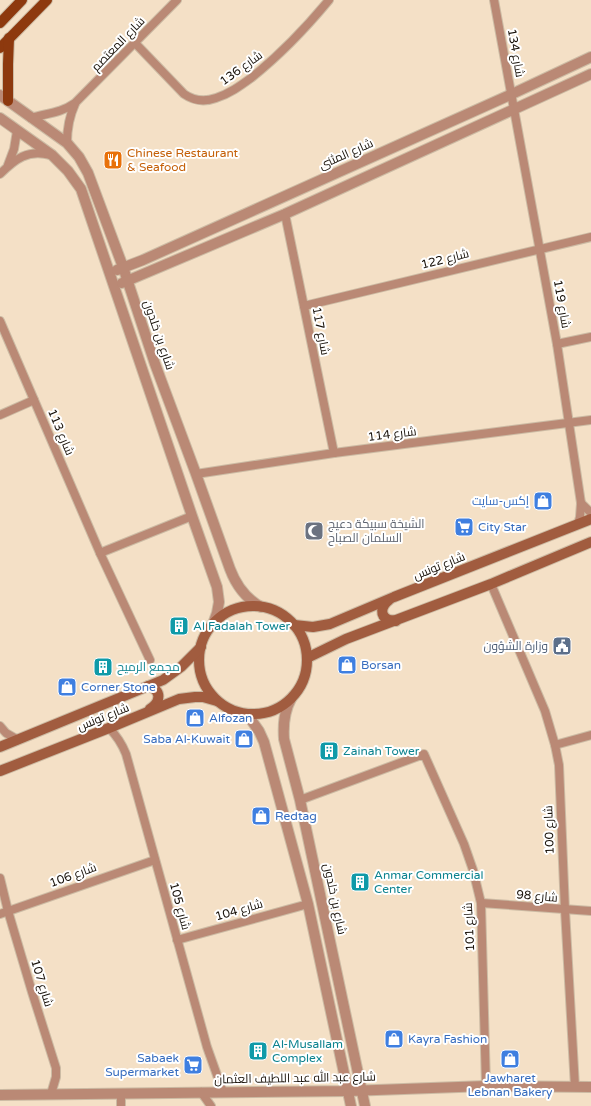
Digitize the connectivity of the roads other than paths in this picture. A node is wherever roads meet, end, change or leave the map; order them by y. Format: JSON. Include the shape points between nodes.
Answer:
{"nodes":[{"id":1,"x":22,"y":0,"type":"edge"},
{"id":2,"x":47,"y":0,"type":"edge"},
{"id":3,"x":177,"y":0,"type":"edge"},
{"id":4,"x":329,"y":0,"type":"edge"},
{"id":5,"x":494,"y":0,"type":"edge"},
{"id":6,"x":0,"y":23,"type":"edge"},
{"id":7,"x":9,"y":38,"type":"junction"},
{"id":8,"x":135,"y":43,"type":"junction"},
{"id":9,"x":0,"y":48,"type":"edge"},
{"id":10,"x":591,"y":57,"type":"edge"},
{"id":11,"x":591,"y":74,"type":"edge"},
{"id":12,"x":512,"y":94,"type":"junction"},
{"id":13,"x":4,"y":98,"type":"edge"},
{"id":14,"x":76,"y":104,"type":"junction"},
{"id":15,"x":514,"y":110,"type":"junction"},
{"id":16,"x":0,"y":118,"type":"edge"},
{"id":17,"x":32,"y":118,"type":"junction"},
{"id":18,"x":17,"y":131,"type":"junction"},
{"id":19,"x":67,"y":143,"type":"junction"},
{"id":20,"x":52,"y":155,"type":"junction"},
{"id":21,"x":7,"y":167,"type":"junction"},
{"id":22,"x":0,"y":174,"type":"edge"},
{"id":23,"x":285,"y":214,"type":"junction"},
{"id":24,"x":591,"y":237,"type":"edge"},
{"id":25,"x":540,"y":248,"type":"junction"},
{"id":26,"x":123,"y":267,"type":"junction"},
{"id":27,"x":110,"y":273,"type":"junction"},
{"id":28,"x":127,"y":281,"type":"junction"},
{"id":29,"x":114,"y":286,"type":"junction"},
{"id":30,"x":304,"y":306,"type":"junction"},
{"id":31,"x":0,"y":321,"type":"edge"},
{"id":32,"x":591,"y":336,"type":"edge"},
{"id":33,"x":557,"y":344,"type":"junction"},
{"id":34,"x":34,"y":400,"type":"junction"},
{"id":35,"x":0,"y":415,"type":"edge"},
{"id":36,"x":591,"y":420,"type":"edge"},
{"id":37,"x":569,"y":423,"type":"junction"},
{"id":38,"x":334,"y":453,"type":"junction"},
{"id":39,"x":196,"y":474,"type":"junction"},
{"id":40,"x":581,"y":502,"type":"junction"},
{"id":41,"x":591,"y":513,"type":"edge"},
{"id":42,"x":192,"y":516,"type":"junction"},
{"id":43,"x":591,"y":518,"type":"edge"},
{"id":44,"x":578,"y":524,"type":"junction"},
{"id":45,"x":591,"y":542,"type":"edge"},
{"id":46,"x":100,"y":553,"type":"junction"},
{"id":47,"x":490,"y":584,"type":"junction"},
{"id":48,"x":394,"y":597,"type":"junction"},
{"id":49,"x":261,"y":607,"type":"junction"},
{"id":50,"x":396,"y":621,"type":"junction"},
{"id":51,"x":213,"y":624,"type":"junction"},
{"id":52,"x":294,"y":626,"type":"junction"},
{"id":53,"x":201,"y":647,"type":"junction"},
{"id":54,"x":307,"y":658,"type":"junction"},
{"id":55,"x":150,"y":660,"type":"dead end"},
{"id":56,"x":148,"y":686,"type":"junction"},
{"id":57,"x":291,"y":699,"type":"junction"},
{"id":58,"x":217,"y":701,"type":"junction"},
{"id":59,"x":144,"y":714,"type":"junction"},
{"id":60,"x":248,"y":714,"type":"junction"},
{"id":61,"x":0,"y":726,"type":"edge"},
{"id":62,"x":109,"y":728,"type":"junction"},
{"id":63,"x":591,"y":735,"type":"edge"},
{"id":64,"x":18,"y":740,"type":"junction"},
{"id":65,"x":555,"y":745,"type":"junction"},
{"id":66,"x":0,"y":747,"type":"edge"},
{"id":67,"x":0,"y":771,"type":"edge"},
{"id":68,"x":300,"y":800,"type":"junction"},
{"id":69,"x":155,"y":860,"type":"junction"},
{"id":70,"x":0,"y":878,"type":"edge"},
{"id":71,"x":481,"y":903,"type":"junction"},
{"id":72,"x":308,"y":904,"type":"junction"},
{"id":73,"x":565,"y":910,"type":"junction"},
{"id":74,"x":8,"y":911,"type":"junction"},
{"id":75,"x":591,"y":912,"type":"edge"},
{"id":76,"x":0,"y":914,"type":"edge"},
{"id":77,"x":177,"y":940,"type":"junction"},
{"id":78,"x":486,"y":1086,"type":"junction"},
{"id":79,"x":575,"y":1087,"type":"junction"},
{"id":80,"x":591,"y":1087,"type":"edge"},
{"id":81,"x":362,"y":1090,"type":"junction"},
{"id":82,"x":349,"y":1091,"type":"junction"},
{"id":83,"x":201,"y":1092,"type":"junction"},
{"id":84,"x":223,"y":1092,"type":"junction"},
{"id":85,"x":121,"y":1093,"type":"junction"},
{"id":86,"x":51,"y":1094,"type":"junction"},
{"id":87,"x":0,"y":1095,"type":"edge"},
{"id":88,"x":121,"y":1106,"type":"edge"},
{"id":89,"x":211,"y":1106,"type":"edge"},
{"id":90,"x":352,"y":1106,"type":"edge"},
{"id":91,"x":365,"y":1106,"type":"edge"}],
"edges":[{"from":1,"to":6,"type":"main road"},
{"from":2,"to":7,"type":"main road"},
{"from":3,"to":8,"type":"street","name":"شارع المعتصم"},
{"from":4,"to":8,"type":"street","name":"شارع 136","via":[[285,50],[230,93],[216,98],[199,100],[188,96]]},
{"from":5,"to":12,"type":"street","name":"شارع 134"},
{"from":7,"to":9,"type":"main road"},
{"from":7,"to":13,"type":"main road"},
{"from":8,"to":14,"type":"street","name":"شارع المعتصم"},
{"from":10,"to":12,"type":"street","name":"شارع المثنى"},
{"from":11,"to":15,"type":"street"},
{"from":12,"to":15,"type":"street","name":"شارع 134"},
{"from":12,"to":26,"type":"street","name":"شارع المثنى"},
{"from":13,"to":17,"type":"street","name":"شارع بن خلدون"},
{"from":14,"to":17,"type":"street","name":"شارع المعتصم","via":[[57,113]]},
{"from":14,"to":19,"type":"street","name":"شارع المعتصم","via":[[69,118]]},
{"from":15,"to":23,"type":"street"},
{"from":15,"to":25,"type":"street","name":"شارع 119"},
{"from":16,"to":18,"type":"street"},
{"from":17,"to":19,"type":"street","name":"شارع بن خلدون"},
{"from":18,"to":20,"type":"street"},
{"from":18,"to":21,"type":"street","via":[[14,150]]},
{"from":19,"to":26,"type":"street","name":"شارع بن خلدون","via":[[88,173]]},
{"from":20,"to":21,"type":"street","via":[[38,153],[24,156]]},
{"from":20,"to":27,"type":"street","via":[[81,189]]},
{"from":21,"to":22,"type":"street"},
{"from":23,"to":28,"type":"street"},
{"from":23,"to":30,"type":"street","name":"شارع 117"},
{"from":24,"to":25,"type":"street","name":"شارع 122"},
{"from":25,"to":30,"type":"street","name":"شارع 122"},
{"from":25,"to":33,"type":"street","name":"شارع 119"},
{"from":26,"to":27,"type":"street","name":"شارع المثنى"},
{"from":26,"to":28,"type":"street","name":"شارع بن خلدون"},
{"from":27,"to":29,"type":"street"},
{"from":28,"to":29,"type":"street"},
{"from":28,"to":39,"type":"street","name":"شارع بن خلدون"},
{"from":29,"to":42,"type":"street"},
{"from":30,"to":38,"type":"street","name":"شارع 117"},
{"from":31,"to":34,"type":"street","name":"شارع 113"},
{"from":32,"to":33,"type":"street"},
{"from":33,"to":37,"type":"street","name":"شارع 119"},
{"from":34,"to":35,"type":"street"},
{"from":34,"to":46,"type":"street","name":"شارع 113"},
{"from":36,"to":37,"type":"street","name":"شارع 114"},
{"from":37,"to":38,"type":"street","name":"شارع 114"},
{"from":37,"to":40,"type":"street","name":"شارع 119"},
{"from":38,"to":39,"type":"street","name":"شارع 114"},
{"from":39,"to":49,"type":"street","name":"شارع بن خلدون","via":[[236,583],[244,594]]},
{"from":40,"to":41,"type":"street"},
{"from":40,"to":44,"type":"street","name":"شارع 119"},
{"from":42,"to":46,"type":"street"},
{"from":42,"to":51,"type":"street","via":[[219,592]]},
{"from":43,"to":44,"type":"main road","name":"شارع تونس"},
{"from":44,"to":48,"type":"main road","name":"شارع تونس"},
{"from":45,"to":47,"type":"main road"},
{"from":46,"to":55,"type":"street","name":"شارع 113"},
{"from":47,"to":50,"type":"main road"},
{"from":47,"to":65,"type":"street","name":"شارع 100","via":[[545,711]]},
{"from":48,"to":50,"type":"main road","via":[[382,609],[386,618]]},
{"from":48,"to":52,"type":"main road","name":"شارع تونس","via":[[330,624],[313,627]]},
{"from":49,"to":51,"type":"main road","via":[[240,608]]},
{"from":49,"to":52,"type":"main road","via":[[280,614]]},
{"from":50,"to":54,"type":"main road","via":[[346,639]]},
{"from":51,"to":53,"type":"main road"},
{"from":52,"to":54,"type":"main road","via":[[303,640]]},
{"from":53,"to":56,"type":"main road","name":"شارع تونس","via":[[173,674]]},
{"from":53,"to":58,"type":"main road","via":[[201,676],[210,694]]},
{"from":54,"to":57,"type":"main road","via":[[303,681]]},
{"from":56,"to":59,"type":"main road","via":[[155,689],[159,699],[155,706]]},
{"from":56,"to":64,"type":"main road","name":"شارع تونس"},
{"from":57,"to":60,"type":"main road","via":[[274,710]]},
{"from":57,"to":68,"type":"street","name":"شارع بن خلدون","via":[[284,717],[283,734]]},
{"from":58,"to":59,"type":"main road","name":"شارع تونس","via":[[203,697],[187,697]]},
{"from":58,"to":60,"type":"main road","via":[[234,711]]},
{"from":59,"to":62,"type":"main road","name":"شارع تونس"},
{"from":60,"to":72,"type":"street","via":[[264,742]]},
{"from":61,"to":64,"type":"street"},
{"from":62,"to":67,"type":"main road","name":"شارع تونس"},
{"from":62,"to":69,"type":"street","name":"شارع 105","via":[[122,743],[126,754]]},
{"from":63,"to":65,"type":"street"},
{"from":64,"to":66,"type":"main road","name":"شارع تونس"},
{"from":65,"to":73,"type":"street","name":"شارع 100"},
{"from":68,"to":71,"type":"street","name":"شارع 101","via":[[424,754],[464,844]]},
{"from":68,"to":81,"type":"street","name":"شارع بن خلدون"},
{"from":69,"to":74,"type":"street","name":"شارع 106"},
{"from":69,"to":77,"type":"street","name":"شارع 105"},
{"from":70,"to":74,"type":"street","name":"شارع 107"},
{"from":71,"to":73,"type":"street","name":"شارع 98"},
{"from":71,"to":78,"type":"street","name":"شارع 101"},
{"from":72,"to":77,"type":"street","name":"شارع 104"},
{"from":72,"to":82,"type":"street"},
{"from":73,"to":75,"type":"street","name":"شارع 98"},
{"from":73,"to":79,"type":"street","name":"شارع 100"},
{"from":74,"to":76,"type":"street","name":"شارع 106"},
{"from":74,"to":86,"type":"street","name":"شارع 107","via":[[56,1068]]},
{"from":77,"to":84,"type":"street","name":"شارع 105","via":[[207,1047]]},
{"from":78,"to":79,"type":"street","name":"شارع عبد الله عبد اللطيف العثمان"},
{"from":78,"to":81,"type":"street","name":"شارع عبد الله عبد اللطيف العثمان"},
{"from":79,"to":80,"type":"street","name":"شارع عبد الله عبد اللطيف العثمان"},
{"from":81,"to":82,"type":"street","name":"شارع عبد الله عبد اللطيف العثمان"},
{"from":81,"to":91,"type":"street","name":"شارع بن خلدون"},
{"from":82,"to":84,"type":"street","name":"شارع عبد الله عبد اللطيف العثمان"},
{"from":82,"to":90,"type":"street"},
{"from":83,"to":84,"type":"street","name":"شارع عبد الله عبد اللطيف العثمان"},
{"from":83,"to":85,"type":"street","name":"شارع عبد الله عبد اللطيف العثمان"},
{"from":83,"to":89,"type":"street"},
{"from":85,"to":86,"type":"street","name":"شارع عبد الله عبد اللطيف العثمان"},
{"from":85,"to":88,"type":"street"},
{"from":86,"to":87,"type":"street","name":"شارع عبد الله عبد اللطيف العثمان"}]}
